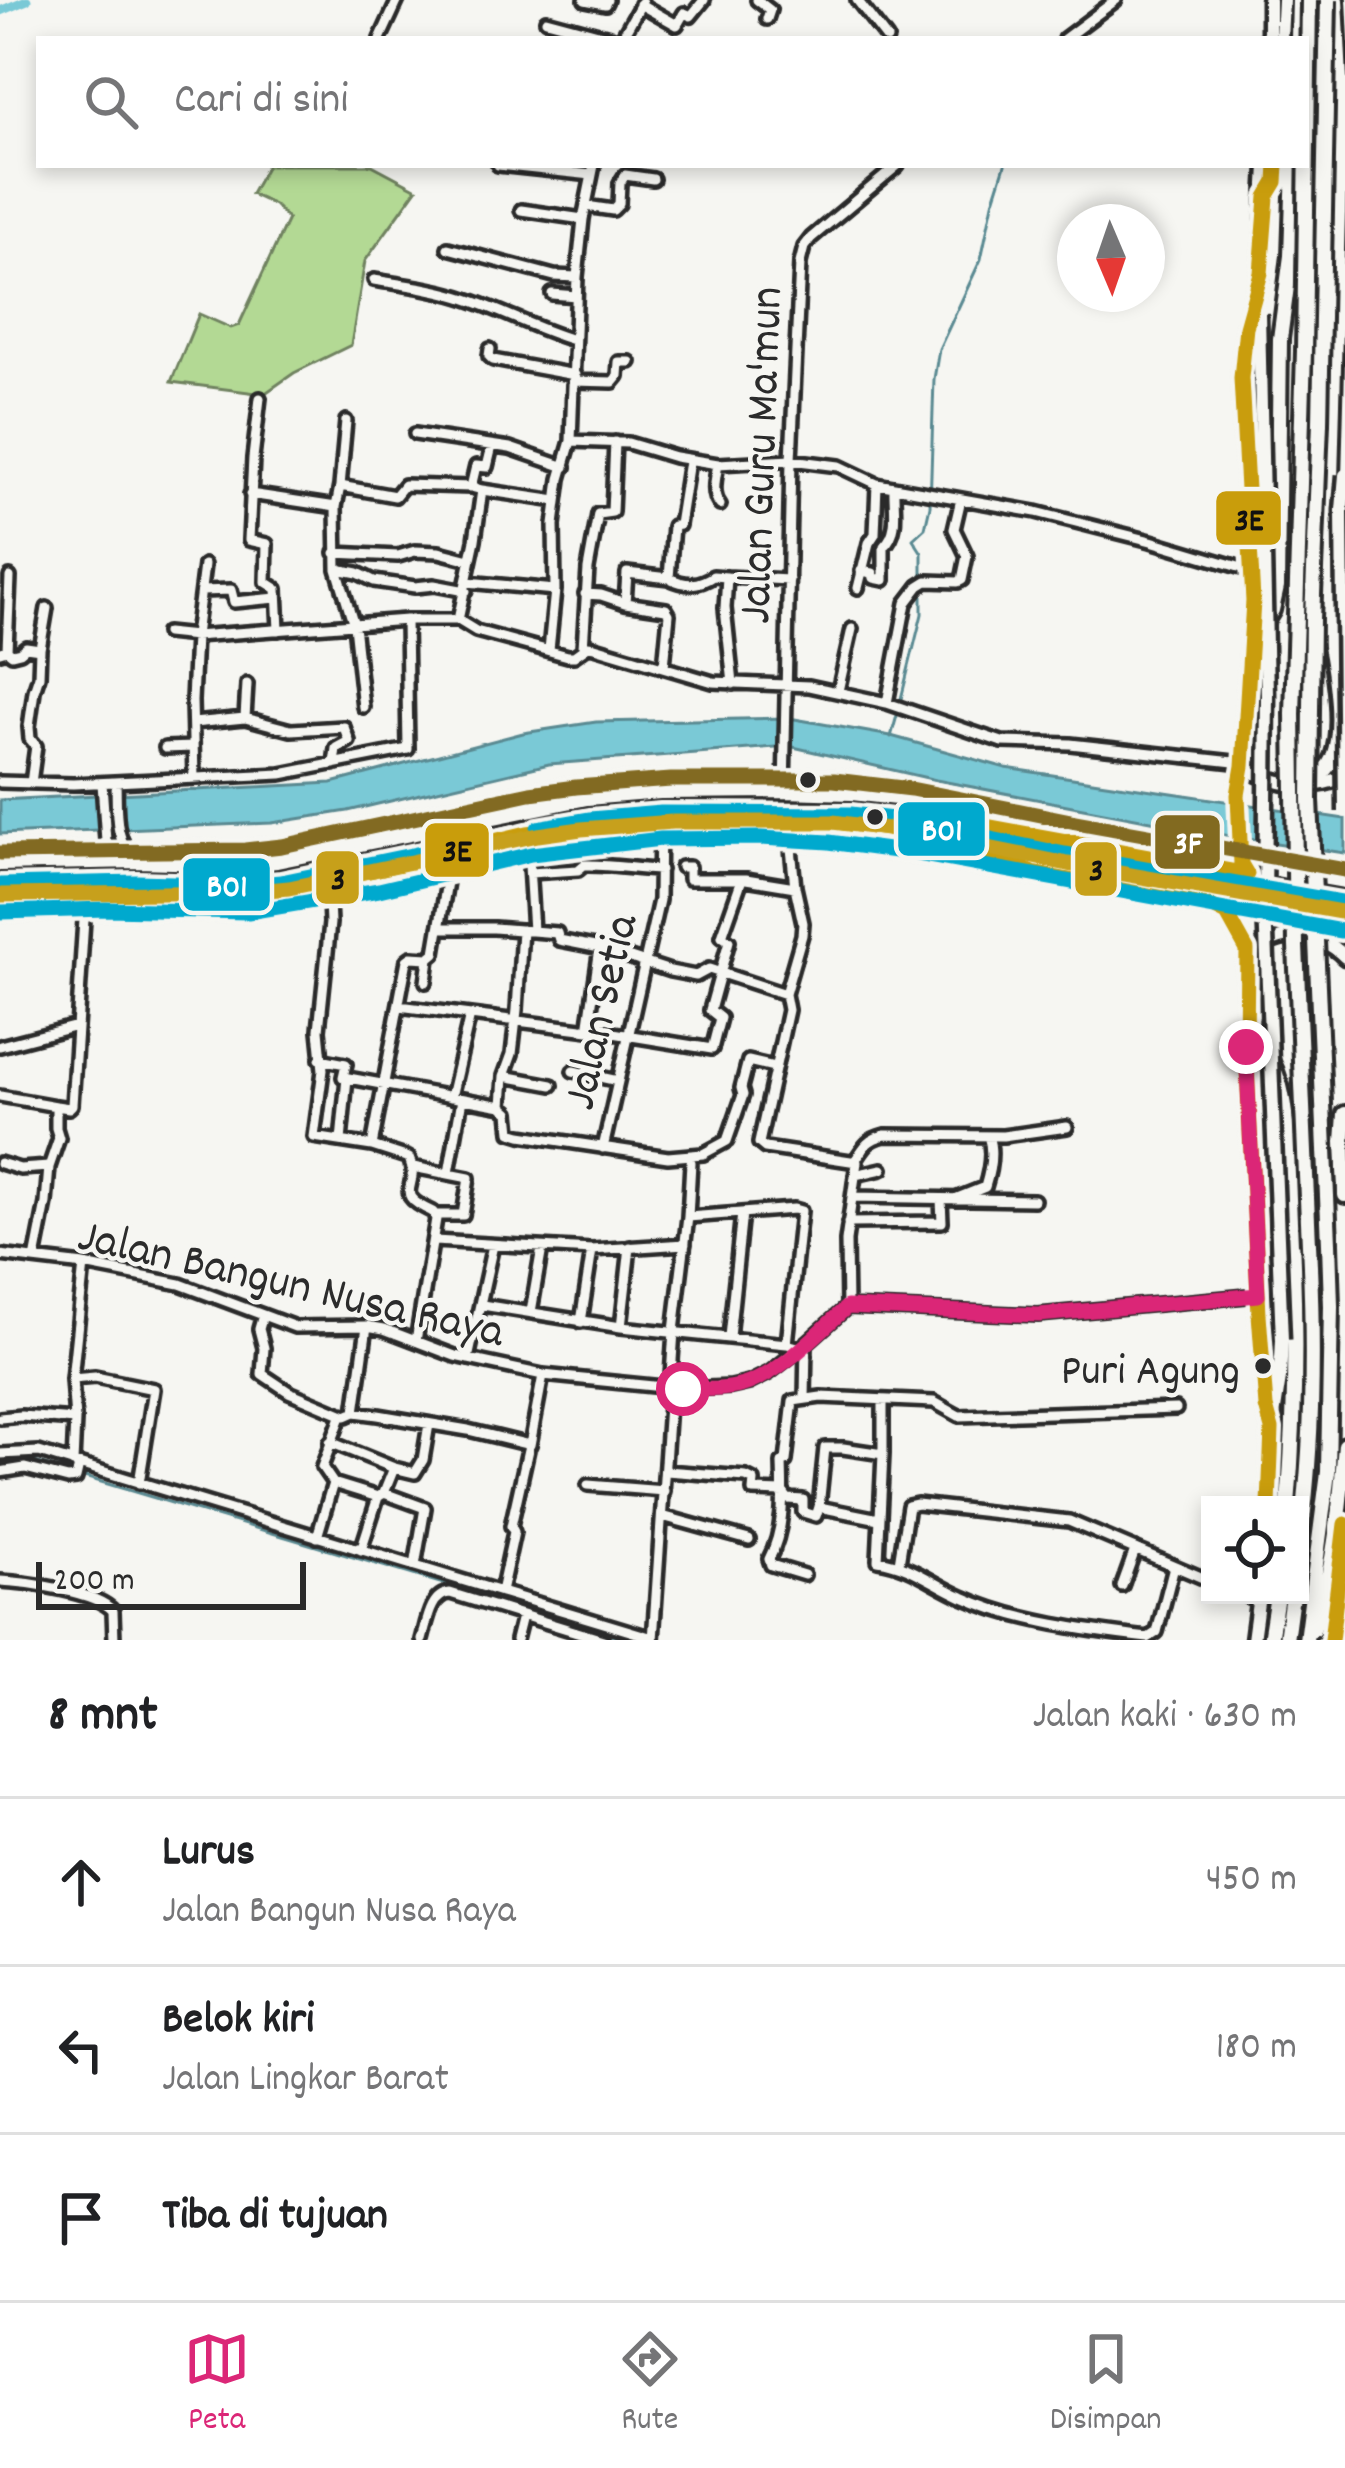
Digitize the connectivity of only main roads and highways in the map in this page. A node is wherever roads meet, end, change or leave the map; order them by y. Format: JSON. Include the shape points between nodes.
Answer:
{"nodes":[{"id":1,"x":1269,"y":0,"type":"edge"},
{"id":2,"x":1283,"y":0,"type":"edge"},
{"id":3,"x":1299,"y":0,"type":"edge"},
{"id":4,"x":1309,"y":0,"type":"edge"},
{"id":5,"x":1332,"y":0,"type":"edge"},
{"id":6,"x":1268,"y":36,"type":"edge"},
{"id":7,"x":1281,"y":36,"type":"edge"},
{"id":8,"x":1298,"y":36,"type":"edge"},
{"id":9,"x":1309,"y":36,"type":"edge"},
{"id":10,"x":1267,"y":168,"type":"edge"},
{"id":11,"x":1277,"y":168,"type":"edge"},
{"id":12,"x":1294,"y":168,"type":"edge"},
{"id":13,"x":1307,"y":168,"type":"edge"},
{"id":14,"x":1269,"y":195,"type":"junction"},
{"id":15,"x":1262,"y":273,"type":"junction"},
{"id":16,"x":1345,"y":475,"type":"edge"},
{"id":17,"x":1251,"y":645,"type":"junction"},
{"id":18,"x":1330,"y":648,"type":"junction"},
{"id":19,"x":1345,"y":665,"type":"edge"},
{"id":20,"x":1243,"y":764,"type":"junction"},
{"id":21,"x":1345,"y":776,"type":"edge"},
{"id":22,"x":1305,"y":786,"type":"junction"},
{"id":23,"x":1345,"y":812,"type":"edge"},
{"id":24,"x":950,"y":838,"type":"junction"},
{"id":25,"x":0,"y":864,"type":"edge"},
{"id":26,"x":1241,"y":864,"type":"junction"},
{"id":27,"x":1086,"y":865,"type":"junction"},
{"id":28,"x":1056,"y":878,"type":"junction"},
{"id":29,"x":1345,"y":881,"type":"edge"},
{"id":30,"x":1,"y":894,"type":"edge"},
{"id":31,"x":1248,"y":895,"type":"junction"},
{"id":32,"x":1345,"y":910,"type":"edge"},
{"id":33,"x":1247,"y":957,"type":"junction"},
{"id":34,"x":1345,"y":957,"type":"edge"},
{"id":35,"x":1246,"y":1020,"type":"junction"},
{"id":36,"x":1345,"y":1114,"type":"edge"},
{"id":37,"x":1345,"y":1195,"type":"edge"},
{"id":38,"x":1272,"y":1429,"type":"junction"},
{"id":39,"x":1345,"y":1445,"type":"edge"},
{"id":40,"x":1269,"y":1496,"type":"edge"},
{"id":41,"x":1289,"y":1496,"type":"edge"},
{"id":42,"x":1307,"y":1496,"type":"edge"},
{"id":43,"x":1345,"y":1524,"type":"edge"},
{"id":44,"x":1257,"y":1604,"type":"edge"},
{"id":45,"x":1276,"y":1604,"type":"edge"},
{"id":46,"x":1291,"y":1604,"type":"edge"},
{"id":47,"x":1252,"y":1640,"type":"edge"},
{"id":48,"x":1270,"y":1640,"type":"edge"},
{"id":49,"x":1286,"y":1640,"type":"edge"},
{"id":50,"x":1308,"y":1640,"type":"edge"},
{"id":51,"x":1330,"y":1640,"type":"edge"}],
"edges":[{"from":1,"to":6,"type":"main road"},
{"from":2,"to":7,"type":"main road"},
{"from":3,"to":8,"type":"highway"},
{"from":4,"to":9,"type":"highway","bridge":true},
{"from":5,"to":18,"type":"highway","via":[[1341,99]]},
{"from":5,"to":50,"type":"highway","bridge":true,"via":[[1310,800],[1331,1306],[1328,1472]]},
{"from":10,"to":14,"type":"main road"},
{"from":11,"to":14,"type":"main road"},
{"from":12,"to":17,"type":"highway","via":[[1280,340],[1277,587]]},
{"from":13,"to":42,"type":"highway","bridge":true,"via":[[1293,714],[1312,1311]]},
{"from":14,"to":15,"type":"main road"},
{"from":15,"to":17,"type":"main road","via":[[1241,378]]},
{"from":15,"to":38,"type":"main road","bridge":true,"via":[[1264,908],[1282,1340]]},
{"from":16,"to":23,"type":"main road","bridge":true},
{"from":17,"to":20,"type":"main road"},
{"from":18,"to":19,"type":"highway"},
{"from":18,"to":22,"type":"highway","via":[[1336,752]]},
{"from":20,"to":22,"type":"main road","via":[[1262,778]]},
{"from":20,"to":26,"type":"main road"},
{"from":21,"to":22,"type":"main road"},
{"from":24,"to":27,"type":"highway"},
{"from":24,"to":28,"type":"highway"},
{"from":24,"to":30,"type":"highway","via":[[831,821],[659,818],[527,833],[248,892]]},
{"from":25,"to":26,"type":"highway","via":[[278,861],[554,803],[784,791],[896,798]]},
{"from":26,"to":29,"type":"highway"},
{"from":26,"to":31,"type":"main road"},
{"from":27,"to":28,"type":"highway"},
{"from":27,"to":31,"type":"highway"},
{"from":28,"to":33,"type":"highway","via":[[1213,907],[1227,914]]},
{"from":31,"to":32,"type":"highway"},
{"from":33,"to":34,"type":"main road","via":[[1293,936],[1325,941]]},
{"from":33,"to":35,"type":"main road"},
{"from":35,"to":38,"type":"main road","via":[[1262,1375]]},
{"from":35,"to":41,"type":"highway","via":[[1274,1067],[1286,1133],[1296,1309]]},
{"from":36,"to":37,"type":"highway"},
{"from":38,"to":40,"type":"main road"},
{"from":39,"to":50,"type":"highway","via":[[1322,1607]]},
{"from":43,"to":51,"type":"main road"},
{"from":44,"to":47,"type":"main road"},
{"from":45,"to":48,"type":"highway"},
{"from":46,"to":49,"type":"highway"}]}
